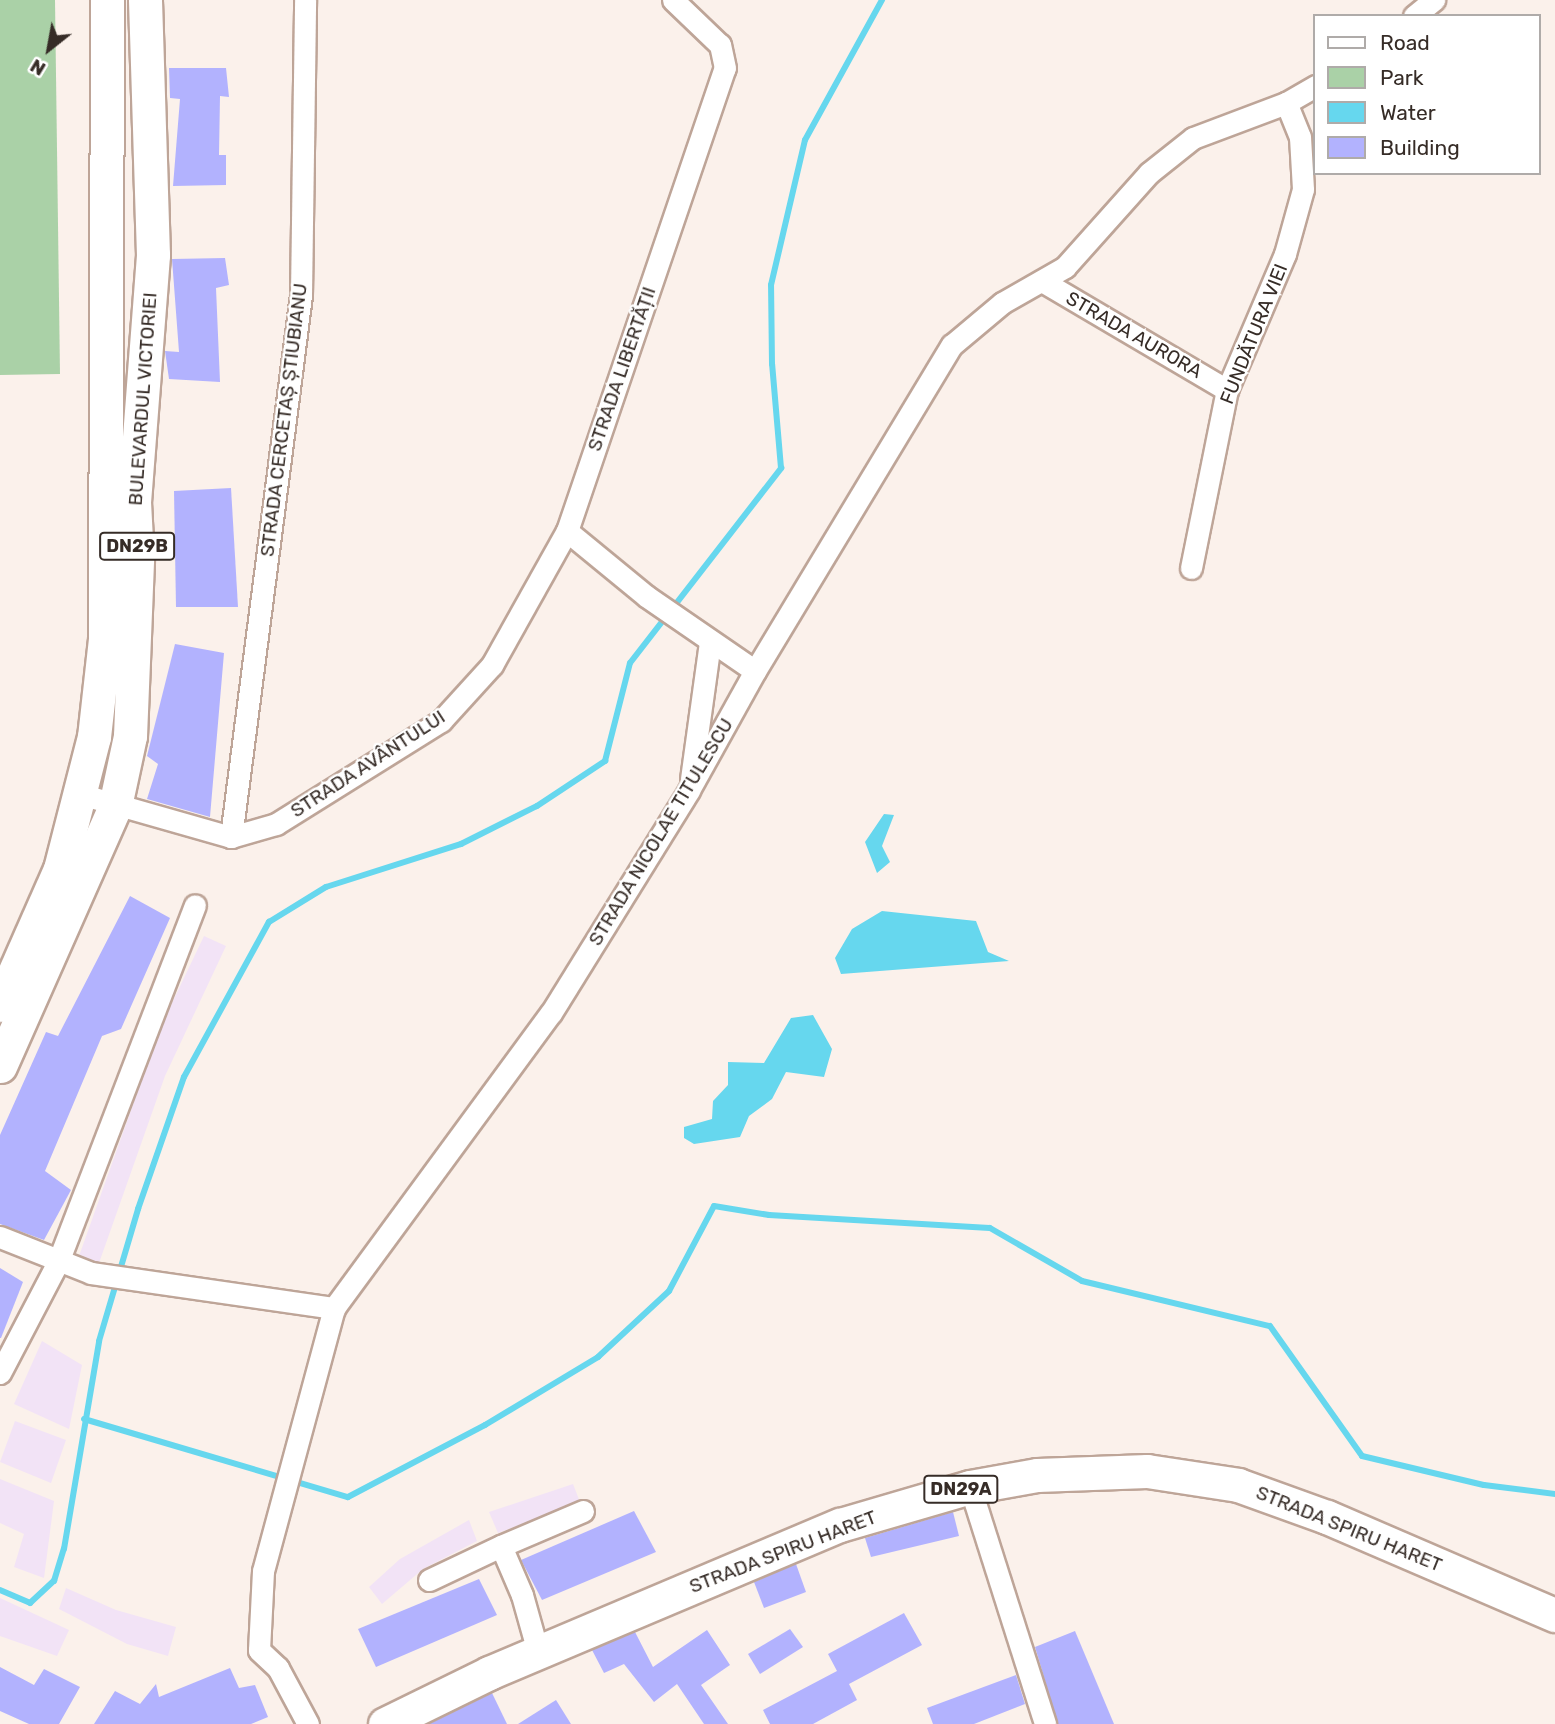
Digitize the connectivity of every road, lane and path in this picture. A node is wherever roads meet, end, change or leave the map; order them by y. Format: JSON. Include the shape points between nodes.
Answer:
{"nodes":[{"id":1,"x":107,"y":0,"type":"edge"},
{"id":2,"x":145,"y":0,"type":"edge"},
{"id":3,"x":305,"y":0,"type":"edge"},
{"id":4,"x":673,"y":0,"type":"edge"},
{"id":5,"x":1434,"y":0,"type":"edge"},
{"id":6,"x":1416,"y":14,"type":"edge"},
{"id":7,"x":1314,"y":87,"type":"edge"},
{"id":8,"x":1286,"y":103,"type":"junction"},
{"id":9,"x":1042,"y":281,"type":"junction"},
{"id":10,"x":1227,"y":390,"type":"junction"},
{"id":11,"x":567,"y":531,"type":"junction"},
{"id":12,"x":1191,"y":568,"type":"dead end"},
{"id":13,"x":710,"y":642,"type":"junction"},
{"id":14,"x":755,"y":671,"type":"junction"},
{"id":15,"x":689,"y":790,"type":"junction"},
{"id":16,"x":80,"y":794,"type":"junction"},
{"id":17,"x":115,"y":806,"type":"junction"},
{"id":18,"x":231,"y":837,"type":"junction"},
{"id":19,"x":195,"y":905,"type":"dead end"},
{"id":20,"x":0,"y":1005,"type":"edge"},
{"id":21,"x":0,"y":1066,"type":"edge"},
{"id":22,"x":0,"y":1237,"type":"edge"},
{"id":23,"x":58,"y":1262,"type":"junction"},
{"id":24,"x":334,"y":1308,"type":"junction"},
{"id":25,"x":0,"y":1373,"type":"edge"},
{"id":26,"x":970,"y":1487,"type":"junction"},
{"id":27,"x":583,"y":1511,"type":"dead end"},
{"id":28,"x":501,"y":1546,"type":"junction"},
{"id":29,"x":429,"y":1580,"type":"dead end"},
{"id":30,"x":1555,"y":1615,"type":"edge"},
{"id":31,"x":538,"y":1652,"type":"junction"},
{"id":32,"x":308,"y":1724,"type":"edge"},
{"id":33,"x":385,"y":1724,"type":"edge"},
{"id":34,"x":1045,"y":1724,"type":"edge"}],
"edges":[{"from":1,"to":16,"type":"main road","name":"BULEVARDUL VICTORIEI","number":"DN29B","via":[[106,639],[94,737]]},
{"from":2,"to":17,"type":"main road","name":"BULEVARDUL VICTORIEI","number":"DN29B","via":[[153,255],[134,502],[138,559],[130,736]]},
{"from":3,"to":18,"type":"street","name":"STRADA CERCETAȘ ȘTIUBIANU","via":[[301,295]]},
{"from":4,"to":11,"type":"street","name":"STRADA LIBERTĂȚII","via":[[708,29],[720,45],[725,68]]},
{"from":5,"to":6,"type":"street"},
{"from":7,"to":8,"type":"street","name":"STRADA NICOLAE TITULESCU"},
{"from":8,"to":9,"type":"street","name":"STRADA NICOLAE TITULESCU","via":[[1193,138],[1149,173],[1065,267]]},
{"from":8,"to":10,"type":"street","name":"FUNDĂTURA VIEI","via":[[1300,137],[1303,189],[1285,254]]},
{"from":9,"to":10,"type":"street","name":"STRADA AURORA"},
{"from":9,"to":14,"type":"street","name":"STRADA NICOLAE TITULESCU","via":[[1002,303],[952,345]]},
{"from":10,"to":12,"type":"street","name":"FUNDĂTURA VIEI"},
{"from":11,"to":13,"type":"street"},
{"from":11,"to":18,"type":"street","name":"STRADA AVÂNTULUI","via":[[492,665],[442,721],[276,824]]},
{"from":13,"to":14,"type":"street"},
{"from":13,"to":15,"type":"street"},
{"from":14,"to":15,"type":"street","name":"STRADA NICOLAE TITULESCU"},
{"from":15,"to":24,"type":"street","name":"STRADA NICOLAE TITULESCU","via":[[551,1013]]},
{"from":16,"to":17,"type":"street"},
{"from":16,"to":20,"type":"main road","name":"BULEVARDUL VICTORIEI","number":"DN29B","via":[[60,869]]},
{"from":17,"to":18,"type":"street"},
{"from":17,"to":21,"type":"main road","name":"BULEVARDUL VICTORIEI","number":"DN29B"},
{"from":19,"to":23,"type":"street"},
{"from":22,"to":23,"type":"street"},
{"from":23,"to":24,"type":"street","via":[[91,1273]]},
{"from":23,"to":25,"type":"street"},
{"from":24,"to":32,"type":"street","name":"STRADA NICOLAE TITULESCU","via":[[263,1571],[259,1650],[278,1668]]},
{"from":26,"to":30,"type":"main road","name":"STRADA SPIRU HARET","number":"DN29A","via":[[1037,1475],[1147,1471],[1238,1485],[1327,1517]]},
{"from":26,"to":31,"type":"main road","name":"STRADA SPIRU HARET","number":"DN29A","via":[[840,1525]]},
{"from":26,"to":34,"type":"street"},
{"from":27,"to":28,"type":"street"},
{"from":28,"to":29,"type":"street"},
{"from":28,"to":31,"type":"street","via":[[522,1595]]},
{"from":31,"to":33,"type":"main road","name":"STRADA SPIRU HARET","number":"DN29A"}]}
